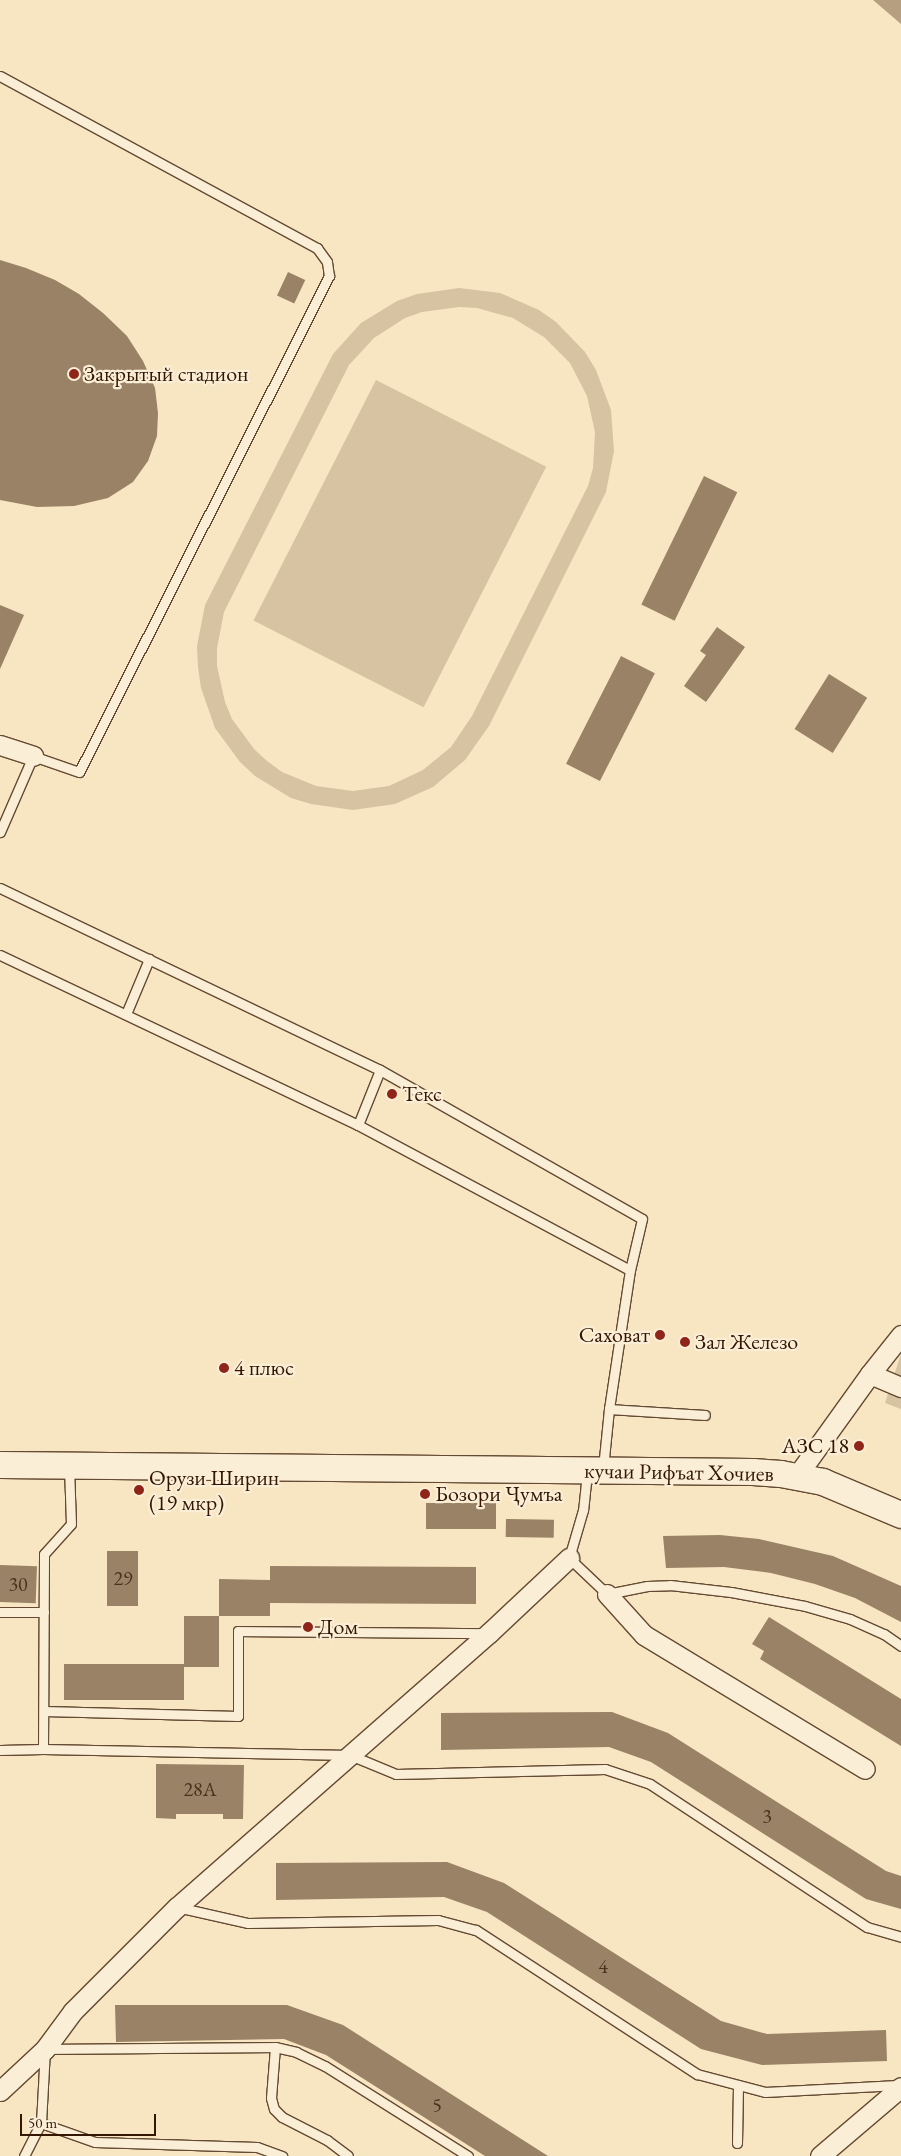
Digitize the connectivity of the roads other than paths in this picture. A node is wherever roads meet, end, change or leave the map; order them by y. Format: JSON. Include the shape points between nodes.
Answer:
{"nodes":[{"id":1,"x":0,"y":76,"type":"edge"},
{"id":2,"x":0,"y":745,"type":"edge"},
{"id":3,"x":33,"y":756,"type":"junction"},
{"id":4,"x":0,"y":832,"type":"edge"},
{"id":5,"x":0,"y":888,"type":"edge"},
{"id":6,"x":0,"y":955,"type":"edge"},
{"id":7,"x":150,"y":959,"type":"junction"},
{"id":8,"x":126,"y":1014,"type":"junction"},
{"id":9,"x":380,"y":1070,"type":"junction"},
{"id":10,"x":358,"y":1126,"type":"junction"},
{"id":11,"x":630,"y":1270,"type":"junction"},
{"id":12,"x":901,"y":1335,"type":"edge"},
{"id":13,"x":870,"y":1374,"type":"junction"},
{"id":14,"x":901,"y":1387,"type":"edge"},
{"id":15,"x":609,"y":1409,"type":"junction"},
{"id":16,"x":705,"y":1415,"type":"dead end"},
{"id":17,"x":0,"y":1465,"type":"edge"},
{"id":18,"x":69,"y":1465,"type":"junction"},
{"id":19,"x":595,"y":1471,"type":"junction"},
{"id":20,"x":796,"y":1477,"type":"junction"},
{"id":21,"x":901,"y":1514,"type":"edge"},
{"id":22,"x":569,"y":1558,"type":"junction"},
{"id":23,"x":607,"y":1594,"type":"junction"},
{"id":24,"x":0,"y":1612,"type":"edge"},
{"id":25,"x":44,"y":1612,"type":"junction"},
{"id":26,"x":489,"y":1634,"type":"junction"},
{"id":27,"x":901,"y":1646,"type":"edge"},
{"id":28,"x":44,"y":1711,"type":"junction"},
{"id":29,"x":43,"y":1749,"type":"junction"},
{"id":30,"x":0,"y":1750,"type":"edge"},
{"id":31,"x":350,"y":1755,"type":"junction"},
{"id":32,"x":865,"y":1769,"type":"dead end"},
{"id":33,"x":177,"y":1906,"type":"junction"},
{"id":34,"x":901,"y":1937,"type":"edge"},
{"id":35,"x":275,"y":2047,"type":"junction"},
{"id":36,"x":46,"y":2048,"type":"junction"},
{"id":37,"x":738,"y":2085,"type":"junction"},
{"id":38,"x":901,"y":2086,"type":"edge"},
{"id":39,"x":0,"y":2091,"type":"edge"},
{"id":40,"x":41,"y":2123,"type":"junction"},
{"id":41,"x":737,"y":2142,"type":"dead end"},
{"id":42,"x":24,"y":2156,"type":"edge"},
{"id":43,"x":282,"y":2156,"type":"edge"},
{"id":44,"x":348,"y":2156,"type":"edge"},
{"id":45,"x":468,"y":2156,"type":"edge"},
{"id":46,"x":820,"y":2156,"type":"edge"}],
"edges":[{"from":1,"to":3,"type":"lane","via":[[317,248],[327,262],[329,276],[79,772]]},
{"from":2,"to":3,"type":"street"},
{"from":3,"to":4,"type":"lane"},
{"from":5,"to":7,"type":"lane"},
{"from":6,"to":8,"type":"lane"},
{"from":7,"to":8,"type":"lane"},
{"from":7,"to":9,"type":"lane"},
{"from":8,"to":10,"type":"lane"},
{"from":9,"to":10,"type":"lane"},
{"from":9,"to":11,"type":"lane","via":[[642,1219]]},
{"from":10,"to":11,"type":"lane"},
{"from":11,"to":15,"type":"lane"},
{"from":12,"to":13,"type":"street"},
{"from":13,"to":14,"type":"street"},
{"from":13,"to":20,"type":"street"},
{"from":15,"to":16,"type":"lane"},
{"from":15,"to":19,"type":"lane"},
{"from":17,"to":18,"type":"main road","name":"кучаи Рифъат Хочиев"},
{"from":18,"to":19,"type":"main road","name":"кучаи Рифъат Хочиев"},
{"from":18,"to":25,"type":"lane","via":[[72,1524],[44,1554]]},
{"from":19,"to":20,"type":"main road","name":"кучаи Рифъат Хочиев","via":[[753,1472]]},
{"from":19,"to":22,"type":"lane"},
{"from":20,"to":21,"type":"main road","name":"кучаи Рифъат Хочиев","via":[[823,1482]]},
{"from":22,"to":23,"type":"lane"},
{"from":22,"to":26,"type":"street"},
{"from":23,"to":27,"type":"lane","via":[[670,1585],[730,1592],[805,1606],[850,1619],[884,1634]]},
{"from":23,"to":32,"type":"street","via":[[644,1635]]},
{"from":24,"to":25,"type":"lane"},
{"from":25,"to":28,"type":"lane"},
{"from":26,"to":28,"type":"lane","via":[[238,1631],[238,1716]]},
{"from":26,"to":31,"type":"street"},
{"from":28,"to":29,"type":"lane"},
{"from":29,"to":30,"type":"lane"},
{"from":29,"to":31,"type":"lane"},
{"from":31,"to":33,"type":"street"},
{"from":31,"to":34,"type":"lane","via":[[396,1774],[605,1769],[650,1784],[867,1927]]},
{"from":33,"to":36,"type":"street","via":[[73,2011]]},
{"from":33,"to":37,"type":"lane","via":[[248,1923],[438,1920],[476,1930],[697,2074]]},
{"from":35,"to":36,"type":"lane"},
{"from":35,"to":44,"type":"lane","via":[[271,2098],[274,2109]]},
{"from":35,"to":45,"type":"lane","via":[[296,2052],[325,2066]]},
{"from":36,"to":39,"type":"street"},
{"from":36,"to":40,"type":"lane"},
{"from":37,"to":38,"type":"lane","via":[[764,2092]]},
{"from":37,"to":41,"type":"lane"},
{"from":38,"to":46,"type":"street"},
{"from":40,"to":42,"type":"lane"},
{"from":40,"to":43,"type":"lane","via":[[95,2142],[257,2147]]}]}
